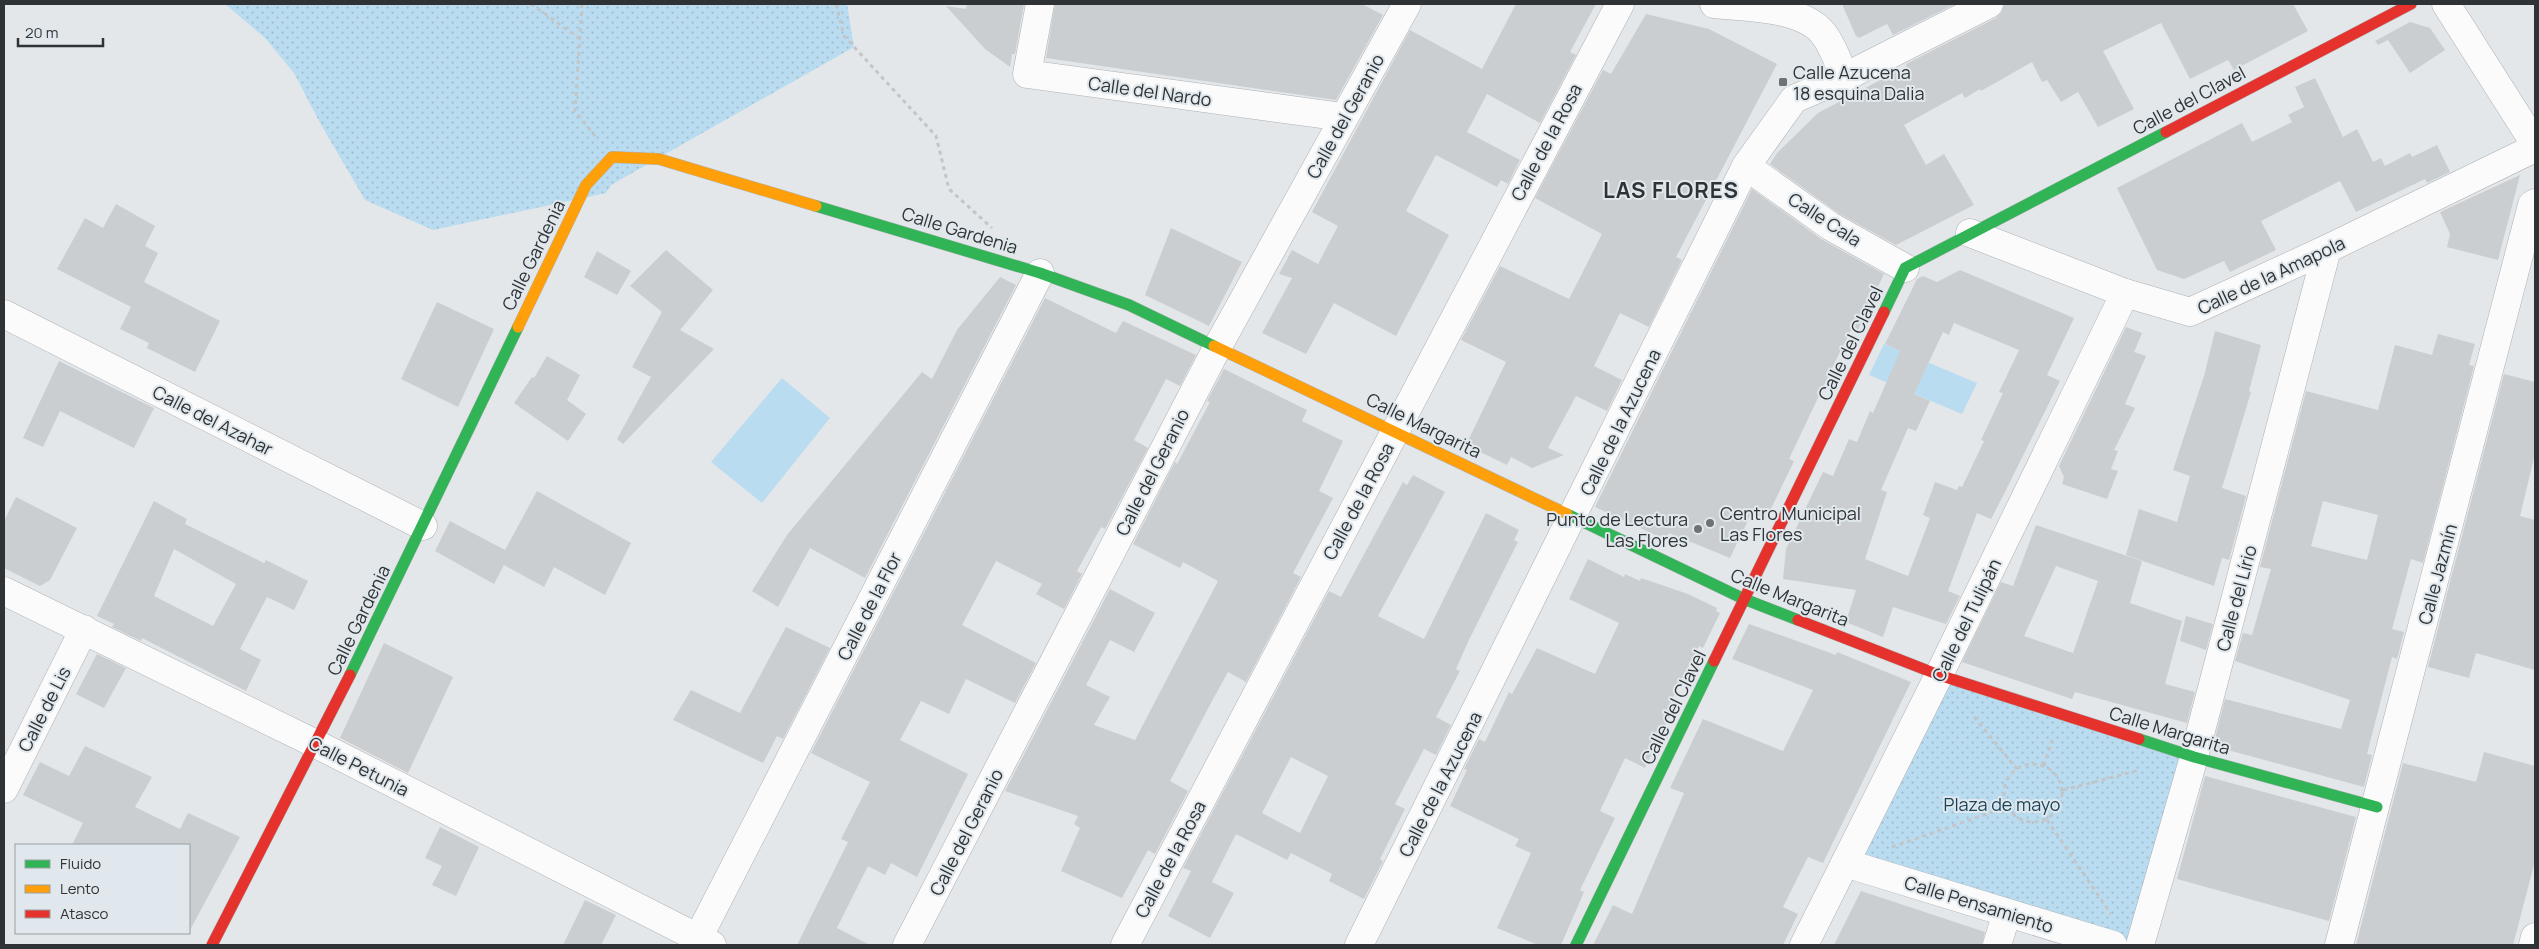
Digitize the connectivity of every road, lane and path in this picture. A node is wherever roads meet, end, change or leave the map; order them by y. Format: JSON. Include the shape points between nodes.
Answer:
{"nodes":[{"id":1,"x":531,"y":4,"type":"edge"},
{"id":2,"x":582,"y":4,"type":"edge"},
{"id":3,"x":836,"y":4,"type":"edge"},
{"id":4,"x":1040,"y":4,"type":"edge"},
{"id":5,"x":1407,"y":4,"type":"edge"},
{"id":6,"x":1620,"y":4,"type":"edge"},
{"id":7,"x":1714,"y":4,"type":"edge"},
{"id":8,"x":1989,"y":4,"type":"edge"},
{"id":9,"x":2411,"y":4,"type":"edge"},
{"id":10,"x":2446,"y":4,"type":"edge"},
{"id":11,"x":580,"y":38,"type":"junction"},
{"id":12,"x":1845,"y":77,"type":"junction"},
{"id":13,"x":1343,"y":117,"type":"junction"},
{"id":14,"x":2535,"y":146,"type":"edge"},
{"id":15,"x":612,"y":157,"type":"junction"},
{"id":16,"x":1746,"y":166,"type":"junction"},
{"id":17,"x":2535,"y":203,"type":"edge"},
{"id":18,"x":1970,"y":233,"type":"junction"},
{"id":19,"x":998,"y":234,"type":"dead end"},
{"id":20,"x":2327,"y":249,"type":"junction"},
{"id":21,"x":1905,"y":268,"type":"junction"},
{"id":22,"x":1040,"y":273,"type":"junction"},
{"id":23,"x":2125,"y":292,"type":"junction"},
{"id":24,"x":4,"y":314,"type":"edge"},
{"id":25,"x":1218,"y":346,"type":"junction"},
{"id":26,"x":1395,"y":430,"type":"junction"},
{"id":27,"x":1573,"y":517,"type":"junction"},
{"id":28,"x":423,"y":526,"type":"junction"},
{"id":29,"x":4,"y":591,"type":"edge"},
{"id":30,"x":1744,"y":599,"type":"junction"},
{"id":31,"x":84,"y":630,"type":"junction"},
{"id":32,"x":1939,"y":675,"type":"junction"},
{"id":33,"x":1969,"y":711,"type":"dead end"},
{"id":34,"x":316,"y":744,"type":"junction"},
{"id":35,"x":2194,"y":757,"type":"junction"},
{"id":36,"x":2016,"y":769,"type":"junction"},
{"id":37,"x":2147,"y":769,"type":"dead end"},
{"id":38,"x":4,"y":789,"type":"edge"},
{"id":39,"x":2063,"y":790,"type":"junction"},
{"id":40,"x":2007,"y":807,"type":"junction"},
{"id":41,"x":2377,"y":807,"type":"junction"},
{"id":42,"x":2047,"y":820,"type":"junction"},
{"id":43,"x":1890,"y":848,"type":"dead end"},
{"id":44,"x":1845,"y":863,"type":"junction"},
{"id":45,"x":2007,"y":913,"type":"junction"},
{"id":46,"x":2114,"y":934,"type":"edge"},
{"id":47,"x":2535,"y":937,"type":"edge"},
{"id":48,"x":705,"y":942,"type":"edge"},
{"id":49,"x":212,"y":945,"type":"edge"},
{"id":50,"x":907,"y":945,"type":"edge"},
{"id":51,"x":1125,"y":945,"type":"edge"},
{"id":52,"x":1359,"y":945,"type":"edge"},
{"id":53,"x":1576,"y":945,"type":"edge"},
{"id":54,"x":1804,"y":945,"type":"edge"},
{"id":55,"x":1997,"y":945,"type":"edge"},
{"id":56,"x":2140,"y":945,"type":"edge"},
{"id":57,"x":2339,"y":945,"type":"edge"},
{"id":58,"x":2533,"y":945,"type":"edge"}],
"edges":[{"from":1,"to":11,"type":"path"},
{"from":2,"to":11,"type":"path"},
{"from":3,"to":19,"type":"path","via":[[844,36],[936,136],[949,189]]},
{"from":4,"to":13,"type":"street","name":"Calle del Nardo","via":[[1027,74]]},
{"from":5,"to":13,"type":"street","name":"Calle del Geranio"},
{"from":6,"to":26,"type":"street","name":"Calle de la Rosa"},
{"from":7,"to":12,"type":"street","via":[[1771,10],[1799,17],[1822,32]]},
{"from":8,"to":12,"type":"street","name":"Calle de la Azucena"},
{"from":9,"to":18,"type":"street","name":"Calle del Clavel"},
{"from":10,"to":14,"type":"street"},
{"from":11,"to":15,"type":"path","via":[[575,111]]},
{"from":12,"to":16,"type":"street","name":"Calle de la Azucena","via":[[1794,99]]},
{"from":13,"to":25,"type":"street","name":"Calle del Geranio"},
{"from":14,"to":20,"type":"street","name":"Calle de la Amapola"},
{"from":15,"to":22,"type":"street","name":"Calle Gardenia","via":[[659,160]]},
{"from":15,"to":28,"type":"street","name":"Calle Gardenia","via":[[586,185]]},
{"from":16,"to":21,"type":"street","name":"Calle Cala","via":[[1830,226]]},
{"from":16,"to":27,"type":"street","name":"Calle de la Azucena"},
{"from":17,"to":41,"type":"street","name":"Calle Jazmín"},
{"from":18,"to":21,"type":"street","name":"Calle del Clavel"},
{"from":18,"to":23,"type":"street","name":"Calle de la Amapola"},
{"from":20,"to":23,"type":"street","name":"Calle de la Amapola","via":[[2190,312]]},
{"from":20,"to":35,"type":"street","name":"Calle del Lírio"},
{"from":21,"to":30,"type":"street","name":"Calle del Clavel"},
{"from":22,"to":25,"type":"street","name":"Calle Gardenia","via":[[1129,305]]},
{"from":22,"to":48,"type":"street","name":"Calle de la Flor"},
{"from":23,"to":32,"type":"street","name":"Calle del Tulipán"},
{"from":24,"to":28,"type":"street","name":"Calle del Azahar"},
{"from":25,"to":26,"type":"street","name":"Calle Margarita"},
{"from":25,"to":50,"type":"street","name":"Calle del Geranio"},
{"from":26,"to":27,"type":"street","name":"Calle Margarita"},
{"from":26,"to":51,"type":"street","name":"Calle de la Rosa"},
{"from":27,"to":30,"type":"street","name":"Calle Margarita"},
{"from":27,"to":52,"type":"street","name":"Calle de la Azucena"},
{"from":28,"to":34,"type":"street","name":"Calle Gardenia"},
{"from":29,"to":31,"type":"street","name":"Calle Petunia"},
{"from":30,"to":32,"type":"street","name":"Calle Margarita"},
{"from":30,"to":53,"type":"street","name":"Calle del Clavel"},
{"from":31,"to":34,"type":"street","name":"Calle Petunia"},
{"from":31,"to":38,"type":"street","name":"Calle de Lis"},
{"from":32,"to":35,"type":"street","name":"Calle Margarita"},
{"from":32,"to":44,"type":"street","name":"Calle del Tulipán"},
{"from":33,"to":36,"type":"path"},
{"from":34,"to":48,"type":"street","name":"Calle Petunia"},
{"from":34,"to":49,"type":"street","name":"Calle Gardenia"},
{"from":35,"to":41,"type":"street","name":"Calle Margarita"},
{"from":35,"to":56,"type":"street","name":"Calle del Lírio"},
{"from":36,"to":39,"type":"path","via":[[2026,764],[2039,764],[2059,778]]},
{"from":36,"to":40,"type":"path","via":[[2004,786]]},
{"from":37,"to":39,"type":"path"},
{"from":39,"to":42,"type":"path","via":[[2062,802]]},
{"from":40,"to":42,"type":"path","via":[[2024,821],[2036,823]]},
{"from":40,"to":43,"type":"path"},
{"from":41,"to":57,"type":"street","name":"Calle Jazmín"},
{"from":42,"to":46,"type":"path"},
{"from":44,"to":45,"type":"street","name":"Calle Pensamiento"},
{"from":44,"to":54,"type":"street","name":"Calle del Tulipán"},
{"from":45,"to":46,"type":"street","name":"Calle Pensamiento"},
{"from":45,"to":55,"type":"street"},
{"from":47,"to":58,"type":"street"}]}
